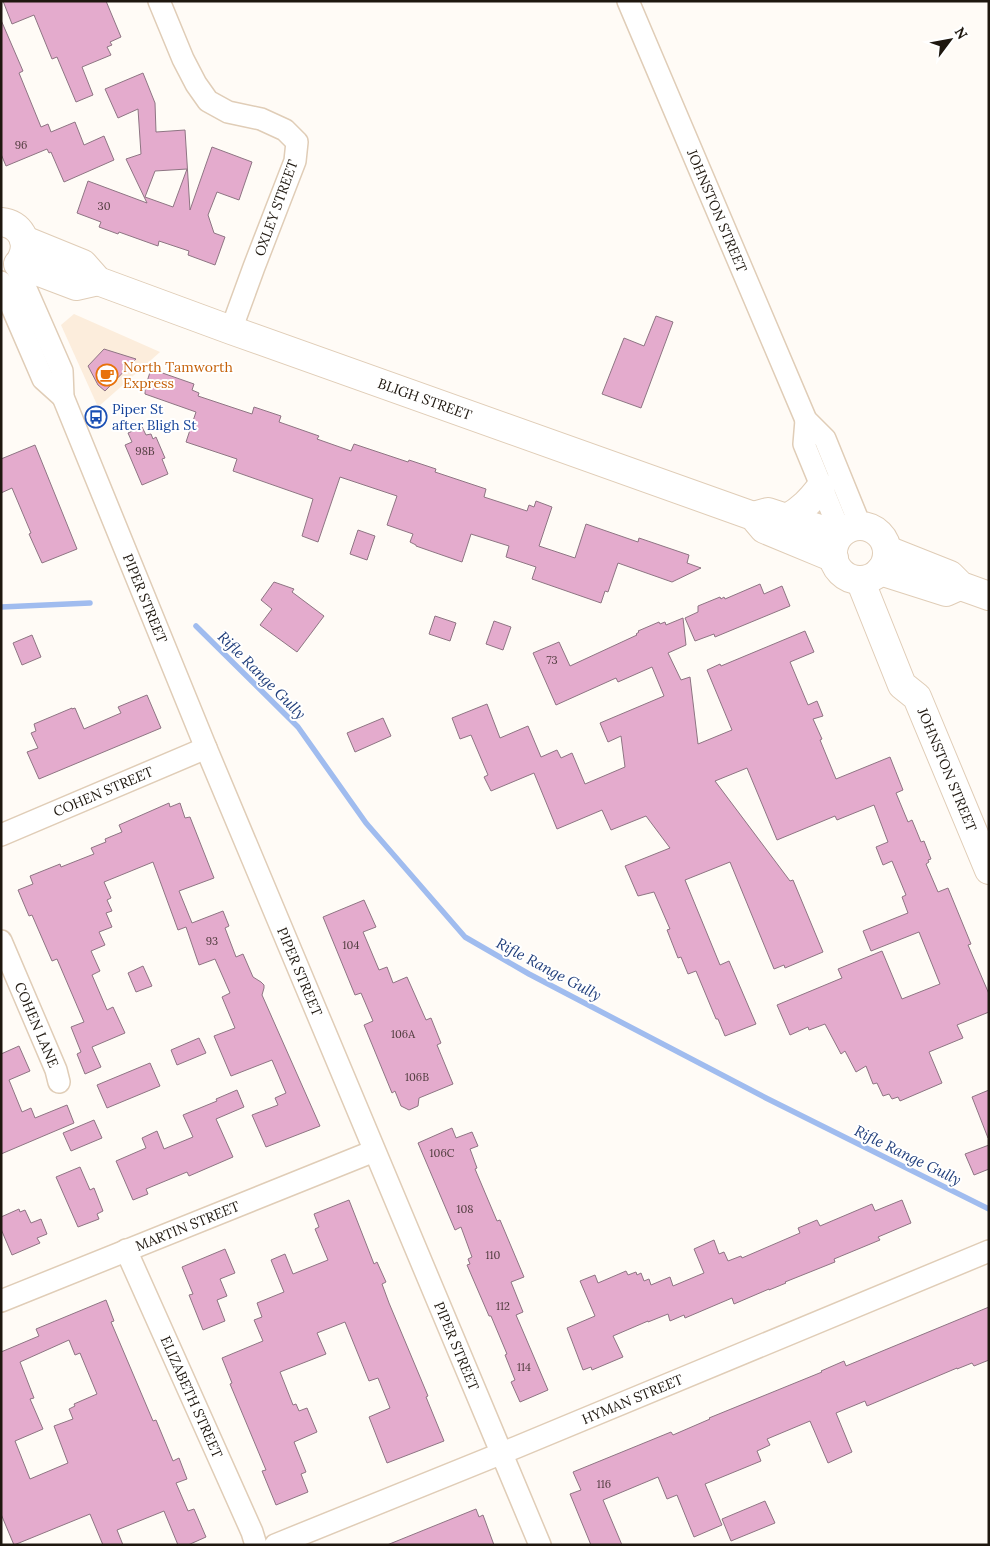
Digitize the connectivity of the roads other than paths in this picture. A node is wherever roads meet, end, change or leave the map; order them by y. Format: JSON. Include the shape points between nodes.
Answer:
{"nodes":[{"id":1,"x":159,"y":1,"type":"edge"},
{"id":2,"x":628,"y":1,"type":"edge"},
{"id":3,"x":2,"y":220,"type":"edge"},
{"id":4,"x":12,"y":265,"type":"edge"},
{"id":5,"x":231,"y":330,"type":"junction"},
{"id":6,"x":806,"y":420,"type":"junction"},
{"id":7,"x":821,"y":487,"type":"junction"},
{"id":8,"x":753,"y":516,"type":"junction"},
{"id":9,"x":787,"y":518,"type":"junction"},
{"id":10,"x":843,"y":539,"type":"junction"},
{"id":11,"x":876,"y":569,"type":"junction"},
{"id":12,"x":989,"y":596,"type":"edge"},
{"id":13,"x":206,"y":748,"type":"junction"},
{"id":14,"x":1,"y":835,"type":"edge"},
{"id":15,"x":989,"y":870,"type":"edge"},
{"id":16,"x":1,"y":941,"type":"edge"},
{"id":17,"x":58,"y":1082,"type":"dead end"},
{"id":18,"x":374,"y":1151,"type":"junction"},
{"id":19,"x":126,"y":1250,"type":"junction"},
{"id":20,"x":989,"y":1250,"type":"edge"},
{"id":21,"x":1,"y":1301,"type":"edge"},
{"id":22,"x":502,"y":1453,"type":"junction"},
{"id":23,"x":256,"y":1545,"type":"edge"},
{"id":24,"x":276,"y":1545,"type":"edge"},
{"id":25,"x":540,"y":1545,"type":"edge"}],
"edges":[{"from":1,"to":5,"type":"street","name":"OXLEY STREET","via":[[183,59],[208,101],[228,112],[260,119],[285,130],[297,142],[295,161]]},
{"from":2,"to":6,"type":"street","name":"JOHNSTON STREET"},
{"from":3,"to":4,"type":"street","via":[[22,234]]},
{"from":4,"to":5,"type":"street","name":"BLIGH STREET","via":[[76,286],[98,281]]},
{"from":4,"to":13,"type":"street","name":"PIPER STREET","via":[[62,371],[63,398]]},
{"from":5,"to":8,"type":"street","name":"BLIGH STREET"},
{"from":6,"to":7,"type":"street","name":"JOHNSTON STREET","via":[[804,444]]},
{"from":6,"to":10,"type":"street","name":"JOHNSTON STREET","via":[[825,440]]},
{"from":7,"to":9,"type":"street","via":[[809,503]]},
{"from":7,"to":10,"type":"street","name":"JOHNSTON STREET"},
{"from":8,"to":9,"type":"street","name":"BLIGH STREET","via":[[768,512]]},
{"from":8,"to":10,"type":"street","name":"BLIGH STREET","via":[[764,530]]},
{"from":9,"to":10,"type":"street","name":"BLIGH STREET"},
{"from":10,"to":11,"type":"street","via":[[840,571],[846,576]]},
{"from":10,"to":11,"type":"street","via":[[868,526],[882,535],[886,542]]},
{"from":11,"to":12,"type":"street","via":[[946,592],[961,586]]},
{"from":11,"to":15,"type":"street","name":"JOHNSTON STREET","via":[[920,678],[917,697]]},
{"from":13,"to":14,"type":"street","name":"COHEN STREET"},
{"from":13,"to":18,"type":"street","name":"PIPER STREET"},
{"from":16,"to":17,"type":"street","name":"COHEN LANE","via":[[56,1070]]},
{"from":18,"to":19,"type":"street","name":"MARTIN STREET"},
{"from":18,"to":22,"type":"street","name":"PIPER STREET"},
{"from":19,"to":21,"type":"street","name":"MARTIN STREET"},
{"from":19,"to":23,"type":"street","name":"ELIZABETH STREET"},
{"from":20,"to":22,"type":"street","name":"HYMAN STREET"},
{"from":22,"to":24,"type":"street","name":"HYMAN STREET"},
{"from":22,"to":25,"type":"street","name":"PIPER STREET"}]}
